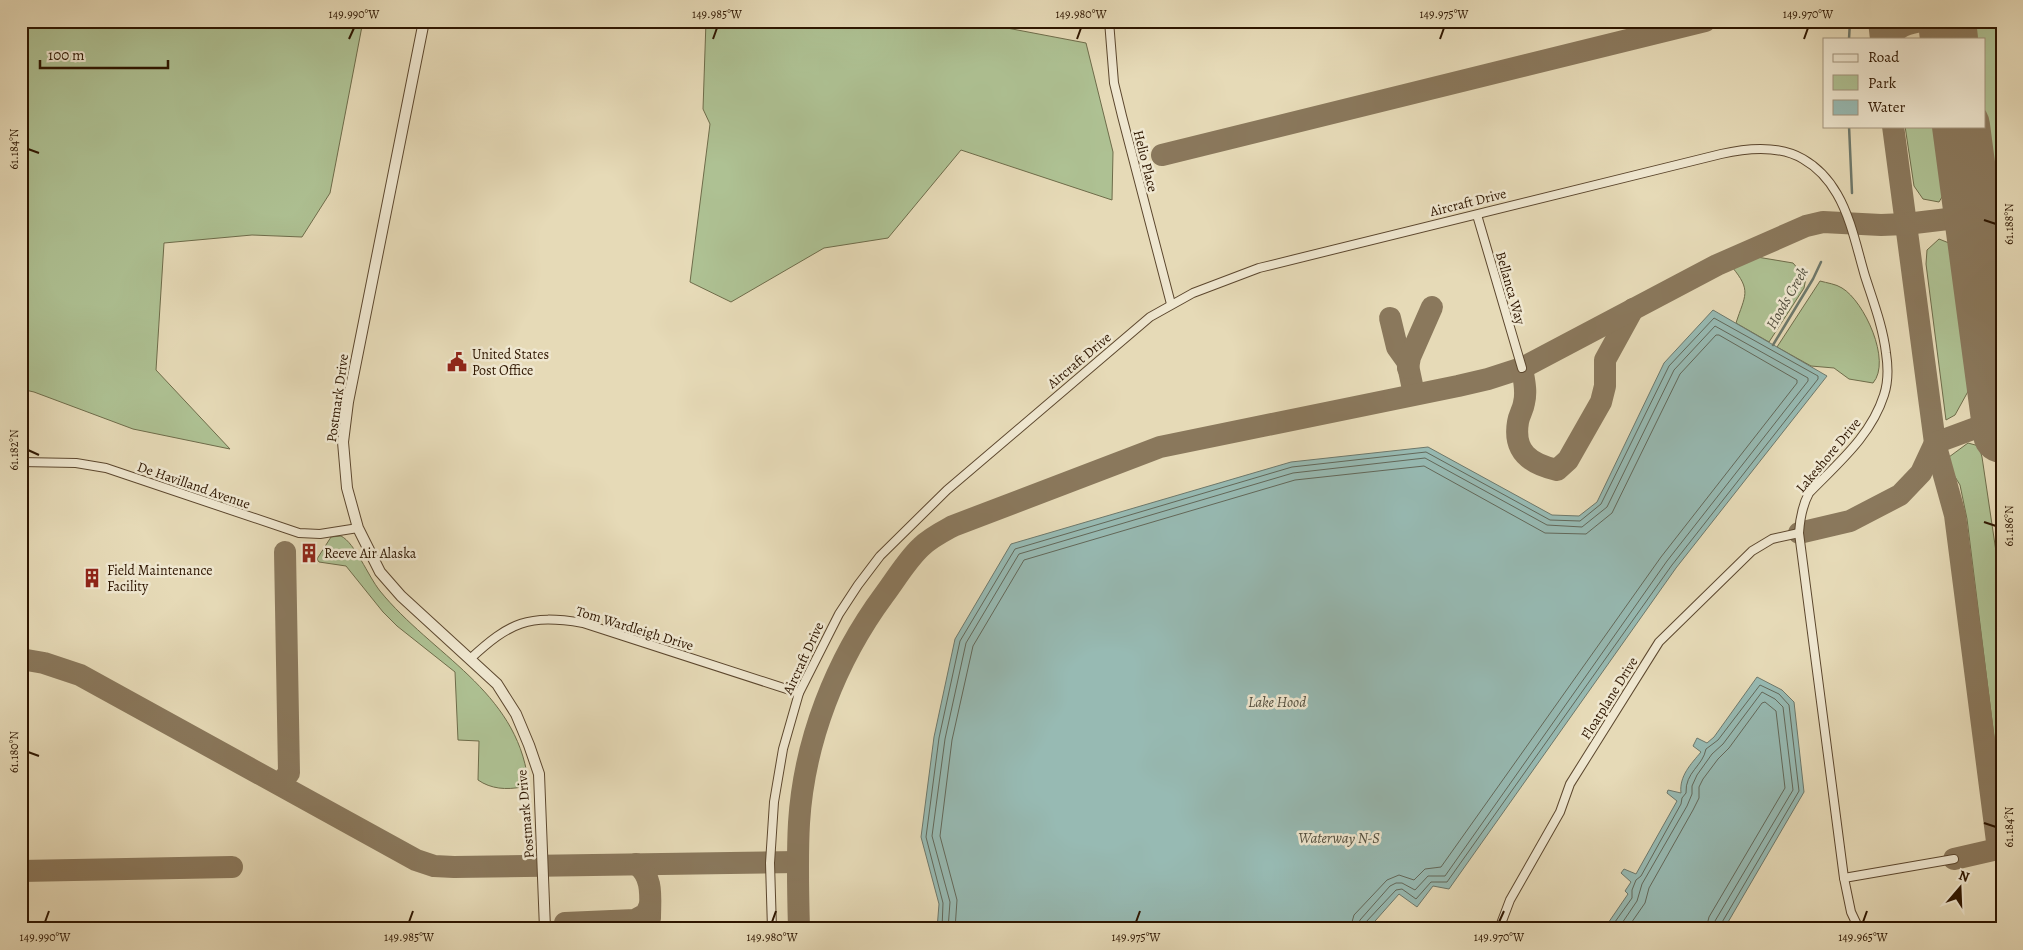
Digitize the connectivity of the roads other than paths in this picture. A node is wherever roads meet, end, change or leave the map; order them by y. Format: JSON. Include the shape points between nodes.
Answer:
{"nodes":[{"id":1,"x":424,"y":21,"type":"edge"},
{"id":2,"x":1049,"y":21,"type":"edge"},
{"id":3,"x":1107,"y":21,"type":"edge"},
{"id":4,"x":1721,"y":154,"type":"joint"},
{"id":5,"x":1477,"y":214,"type":"junction"},
{"id":6,"x":1171,"y":304,"type":"junction"},
{"id":7,"x":1522,"y":368,"type":"dead end"},
{"id":8,"x":21,"y":462,"type":"edge"},
{"id":9,"x":358,"y":528,"type":"junction"},
{"id":10,"x":1799,"y":533,"type":"junction"},
{"id":11,"x":470,"y":658,"type":"junction"},
{"id":12,"x":799,"y":693,"type":"junction"},
{"id":13,"x":1954,"y":859,"type":"dead end"},
{"id":14,"x":1844,"y":878,"type":"junction"},
{"id":15,"x":545,"y":929,"type":"edge"},
{"id":16,"x":772,"y":929,"type":"edge"},
{"id":17,"x":1499,"y":929,"type":"edge"},
{"id":18,"x":1859,"y":929,"type":"edge"}],
"edges":[{"from":1,"to":9,"type":"street","name":"Postmark Drive","via":[[346,416],[343,442],[345,473]]},
{"from":2,"to":3,"type":"street"},
{"from":3,"to":6,"type":"street","name":"Helio Place","via":[[1114,83]]},
{"from":4,"to":5,"type":"street","name":"Aircraft Drive"},
{"from":4,"to":10,"type":"street","name":"Lakeshore Drive","via":[[1756,149],[1787,153],[1802,159],[1828,180],[1849,223],[1886,353],[1884,393],[1875,417],[1863,436],[1809,494],[1800,516]]},
{"from":5,"to":6,"type":"street","name":"Aircraft Drive","via":[[1259,268]]},
{"from":5,"to":7,"type":"street","name":"Bellanca Way"},
{"from":6,"to":12,"type":"street","name":"Aircraft Drive","via":[[1150,317],[947,490],[880,556],[839,614]]},
{"from":8,"to":9,"type":"street","name":"De Havilland Avenue","via":[[76,463],[106,468],[299,533],[320,534]]},
{"from":9,"to":11,"type":"street","name":"Postmark Drive","via":[[380,572],[401,596]]},
{"from":10,"to":14,"type":"street","name":"Lakeshore Drive"},
{"from":10,"to":17,"type":"street","name":"Floatplane Drive","via":[[1772,539],[1752,551],[1659,642],[1570,784],[1560,812],[1510,900]]},
{"from":11,"to":12,"type":"street","name":"Tom Wardleigh Drive","via":[[494,636],[509,628],[533,621],[561,619],[583,623]]},
{"from":11,"to":15,"type":"street","name":"Postmark Drive","via":[[497,684],[516,714],[538,774]]},
{"from":12,"to":16,"type":"street","name":"Aircraft Drive","via":[[783,749],[774,802],[770,863]]},
{"from":13,"to":14,"type":"street"},
{"from":14,"to":18,"type":"street","name":"Lakeshore Drive","via":[[1851,912]]}]}
